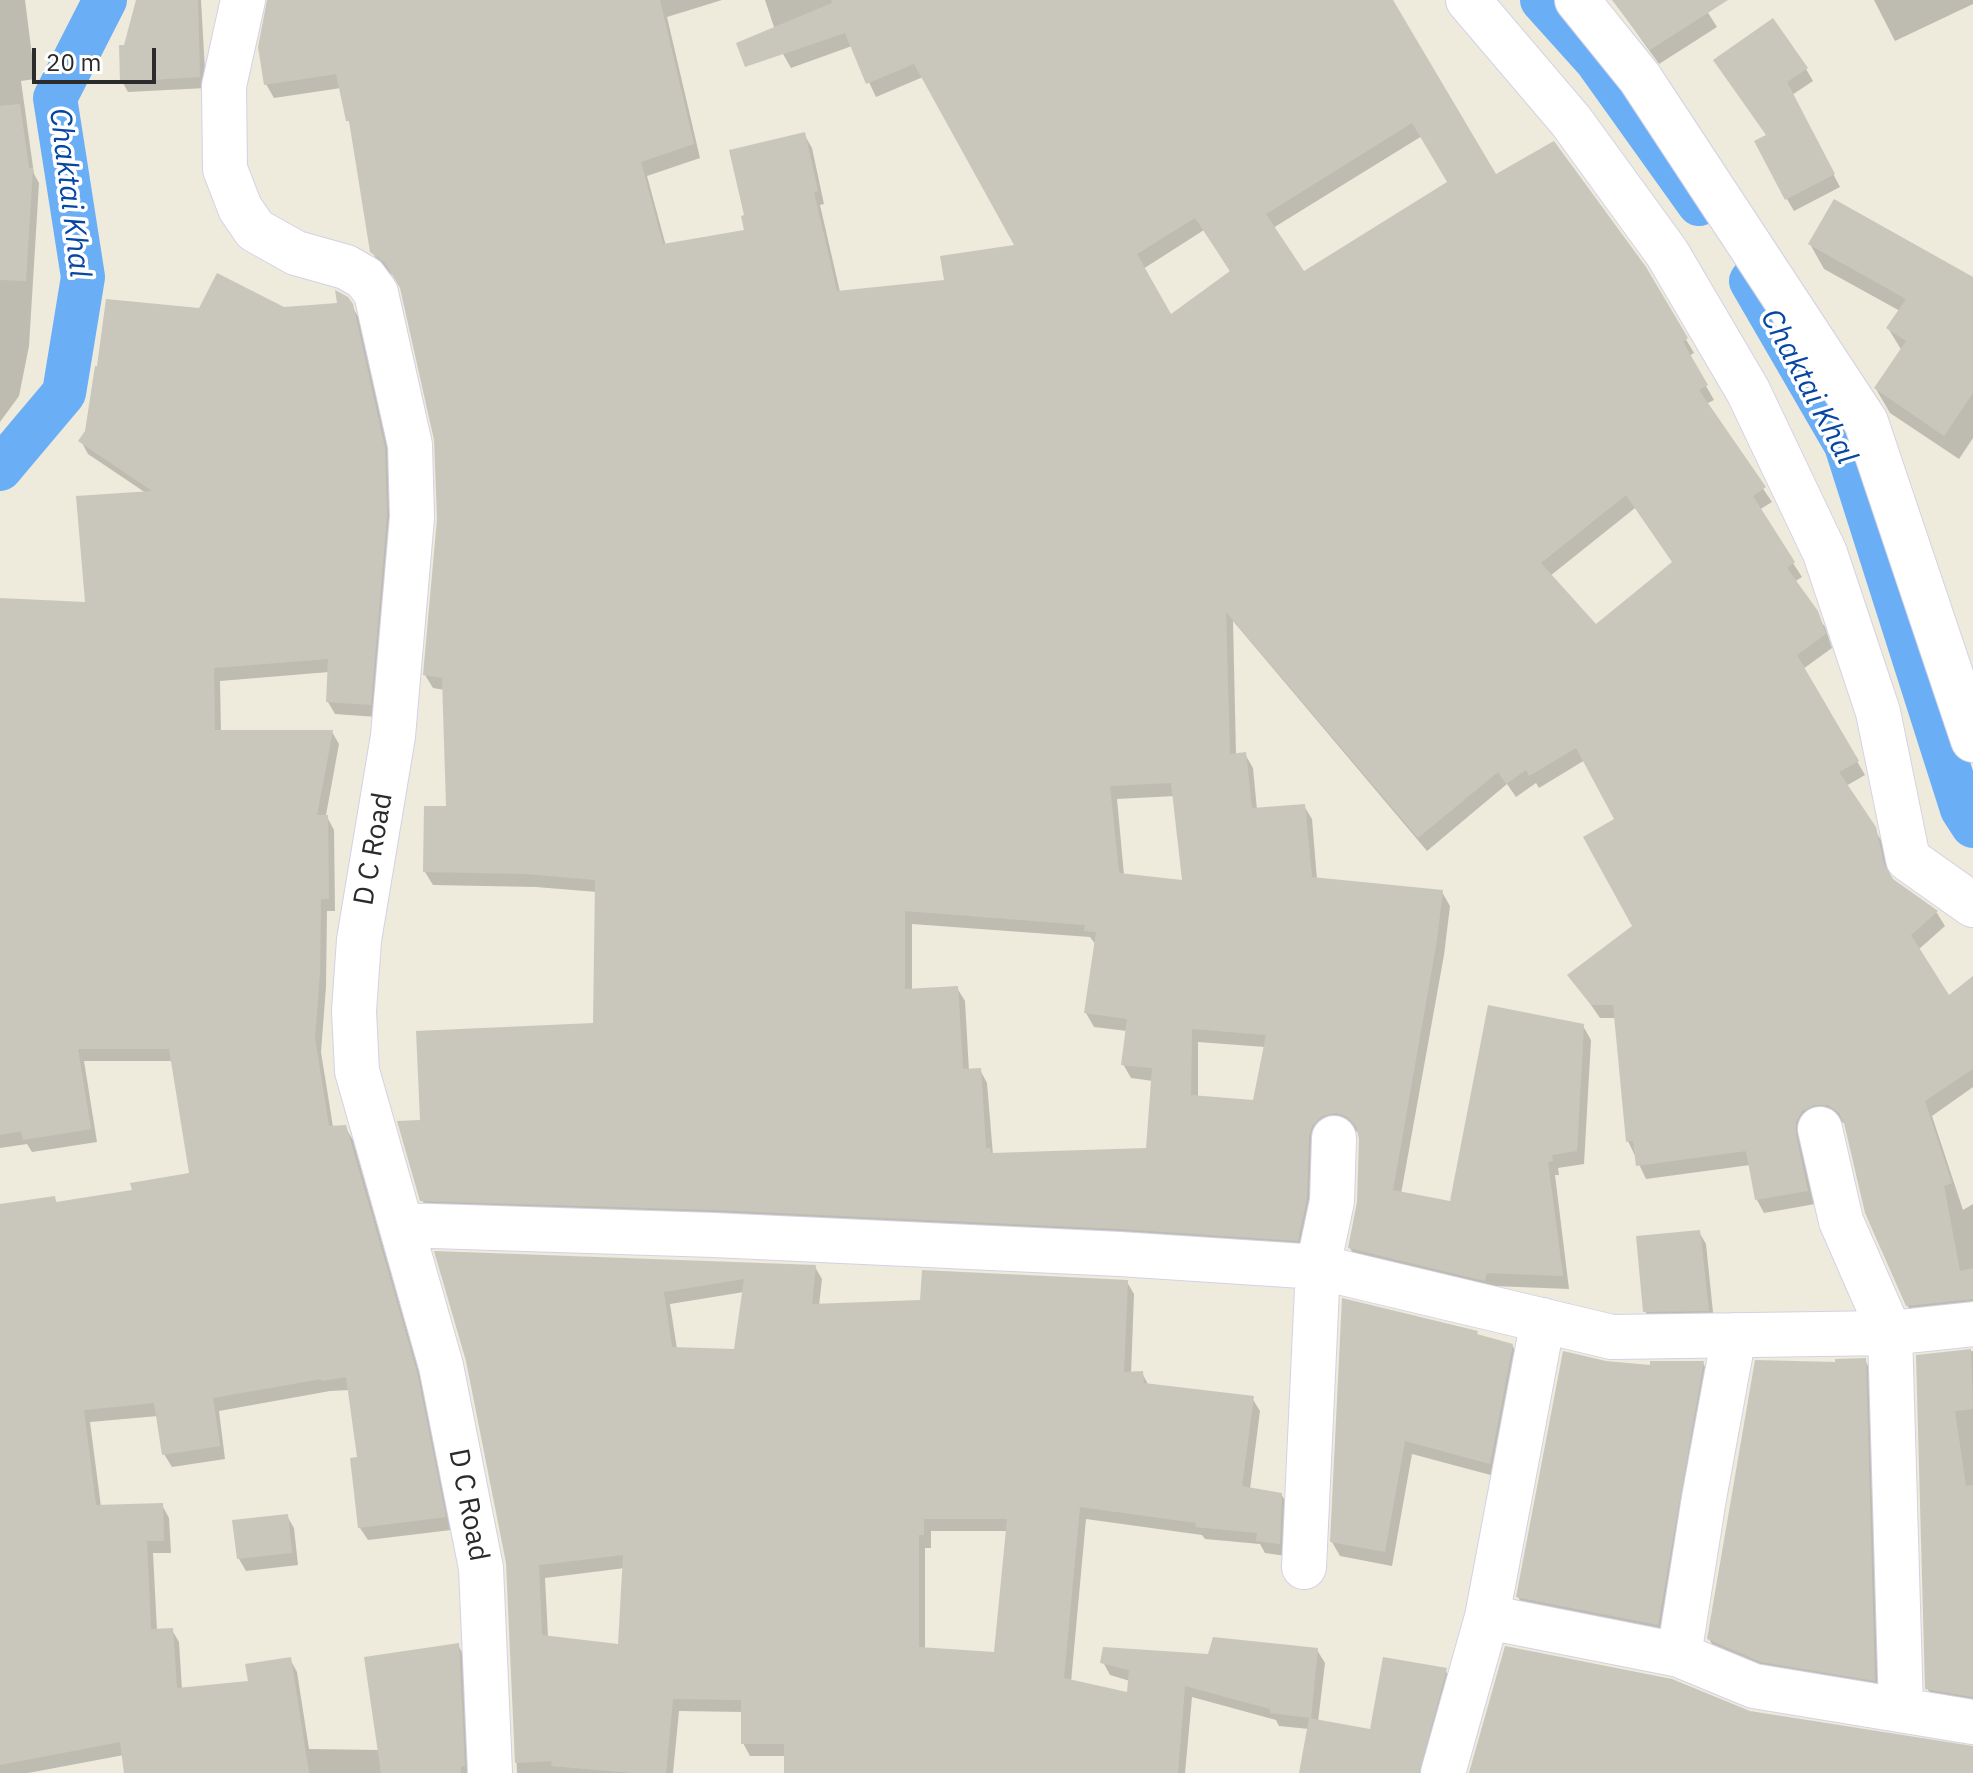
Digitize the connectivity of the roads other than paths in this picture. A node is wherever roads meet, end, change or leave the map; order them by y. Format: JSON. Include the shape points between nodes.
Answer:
{"nodes":[{"id":1,"x":243,"y":0,"type":"edge"},
{"id":2,"x":1468,"y":0,"type":"edge"},
{"id":3,"x":1577,"y":0,"type":"edge"},
{"id":4,"x":1973,"y":740,"type":"edge"},
{"id":5,"x":1973,"y":905,"type":"edge"},
{"id":6,"x":1820,"y":1129,"type":"dead end"},
{"id":7,"x":1334,"y":1138,"type":"dead end"},
{"id":8,"x":401,"y":1225,"type":"junction"},
{"id":9,"x":1318,"y":1267,"type":"junction"},
{"id":10,"x":1543,"y":1320,"type":"junction"},
{"id":11,"x":1973,"y":1324,"type":"edge"},
{"id":12,"x":1890,"y":1333,"type":"junction"},
{"id":13,"x":1734,"y":1335,"type":"junction"},
{"id":14,"x":1304,"y":1567,"type":"dead end"},
{"id":15,"x":1487,"y":1617,"type":"junction"},
{"id":16,"x":1679,"y":1655,"type":"junction"},
{"id":17,"x":1901,"y":1710,"type":"junction"},
{"id":18,"x":1973,"y":1722,"type":"edge"},
{"id":19,"x":490,"y":1773,"type":"edge"},
{"id":20,"x":1443,"y":1773,"type":"edge"}],
"edges":[{"from":1,"to":8,"type":"street","name":"D C Road","via":[[224,86],[225,169],[255,230],[296,253],[346,267],[365,278],[376,293],[410,445],[412,517],[393,736],[359,940],[354,1011],[357,1071]]},
{"from":2,"to":5,"type":"street","via":[[1571,121],[1676,267],[1748,391],[1825,553],[1878,712],[1908,859]]},
{"from":3,"to":4,"type":"street","via":[[1640,78],[1866,422]]},
{"from":6,"to":12,"type":"street","via":[[1841,1221]]},
{"from":7,"to":9,"type":"street","via":[[1332,1201]]},
{"from":8,"to":9,"type":"street","via":[[776,1238]]},
{"from":8,"to":19,"type":"street","name":"D C Road","via":[[441,1366],[481,1568]]},
{"from":9,"to":10,"type":"street"},
{"from":9,"to":14,"type":"street"},
{"from":10,"to":13,"type":"street","via":[[1612,1337]]},
{"from":10,"to":15,"type":"street"},
{"from":11,"to":12,"type":"street"},
{"from":12,"to":13,"type":"street"},
{"from":12,"to":17,"type":"street"},
{"from":13,"to":16,"type":"street"},
{"from":15,"to":16,"type":"street"},
{"from":15,"to":20,"type":"street"},
{"from":16,"to":17,"type":"street","via":[[1754,1686]]},
{"from":17,"to":18,"type":"street"}]}
